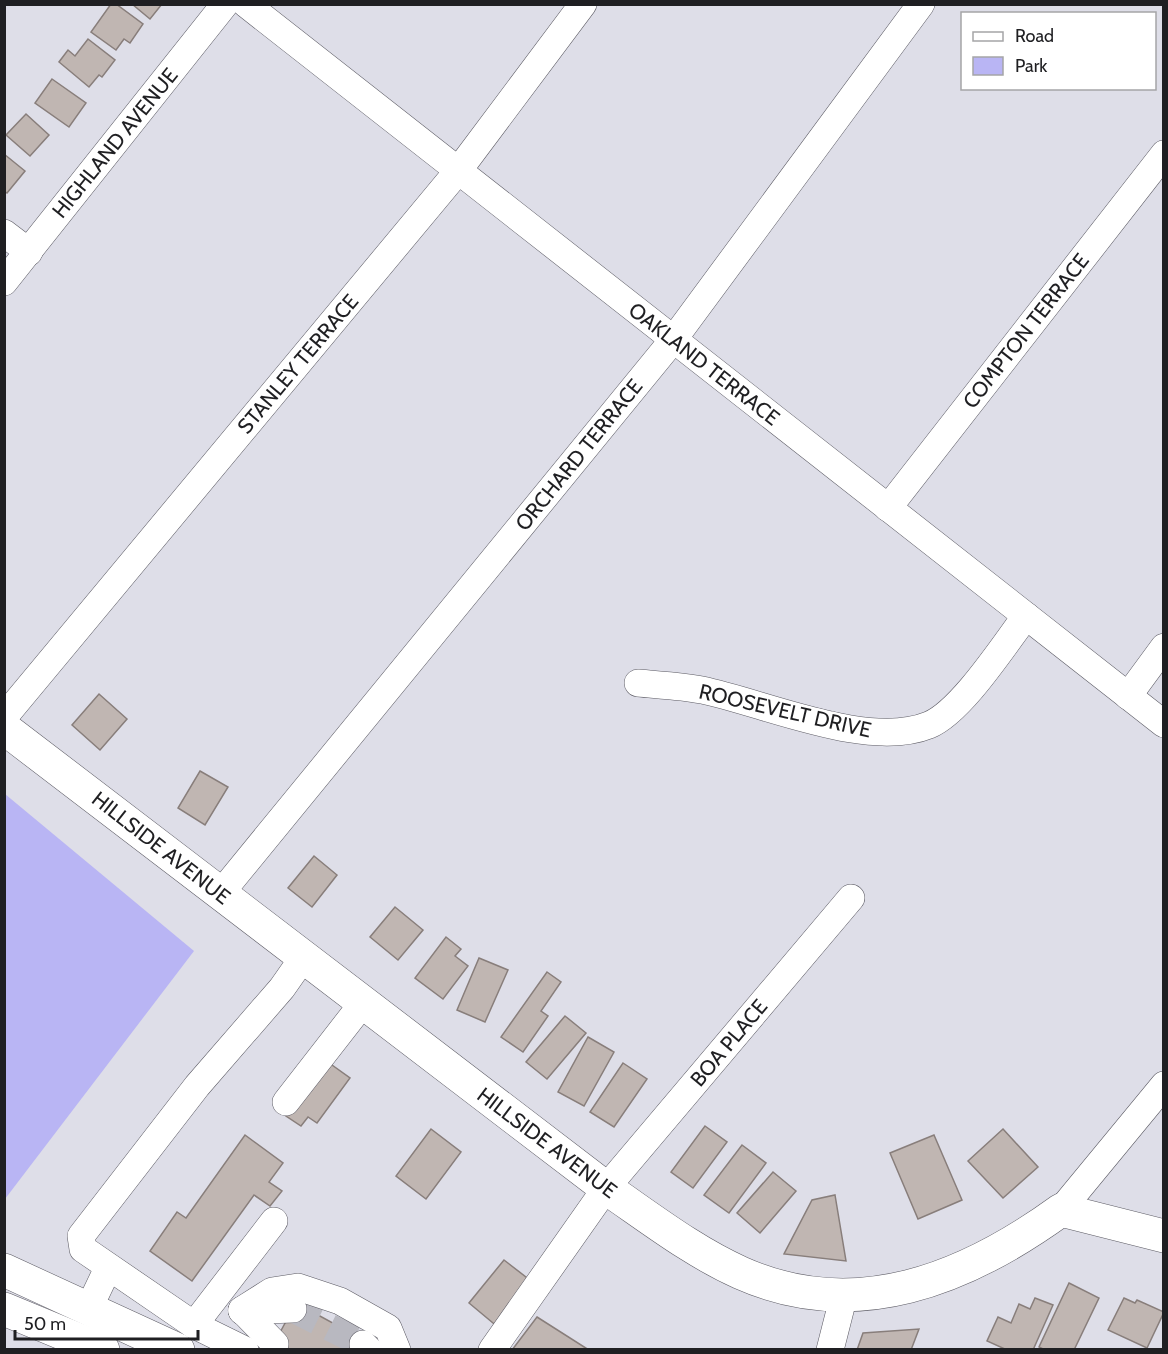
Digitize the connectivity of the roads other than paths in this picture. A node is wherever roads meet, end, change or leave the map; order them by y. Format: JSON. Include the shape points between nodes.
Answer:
{"nodes":[{"id":1,"x":225,"y":4,"type":"edge"},
{"id":2,"x":246,"y":4,"type":"edge"},
{"id":3,"x":583,"y":4,"type":"edge"},
{"id":4,"x":921,"y":4,"type":"edge"},
{"id":5,"x":1164,"y":154,"type":"edge"},
{"id":6,"x":458,"y":171,"type":"junction"},
{"id":7,"x":4,"y":233,"type":"edge"},
{"id":8,"x":29,"y":252,"type":"junction"},
{"id":9,"x":4,"y":282,"type":"edge"},
{"id":10,"x":673,"y":340,"type":"junction"},
{"id":11,"x":888,"y":508,"type":"junction"},
{"id":12,"x":1026,"y":616,"type":"junction"},
{"id":13,"x":1164,"y":647,"type":"edge"},
{"id":14,"x":638,"y":683,"type":"dead end"},
{"id":15,"x":1128,"y":696,"type":"junction"},
{"id":16,"x":4,"y":717,"type":"edge"},
{"id":17,"x":1164,"y":724,"type":"edge"},
{"id":18,"x":4,"y":728,"type":"edge"},
{"id":19,"x":220,"y":894,"type":"junction"},
{"id":20,"x":851,"y":898,"type":"dead end"},
{"id":21,"x":303,"y":958,"type":"junction"},
{"id":22,"x":363,"y":1003,"type":"junction"},
{"id":23,"x":1164,"y":1085,"type":"edge"},
{"id":24,"x":286,"y":1102,"type":"dead end"},
{"id":25,"x":606,"y":1188,"type":"junction"},
{"id":26,"x":1061,"y":1210,"type":"junction"},
{"id":27,"x":274,"y":1221,"type":"dead end"},
{"id":28,"x":1164,"y":1236,"type":"edge"},
{"id":29,"x":108,"y":1268,"type":"junction"},
{"id":30,"x":4,"y":1270,"type":"edge"},
{"id":31,"x":844,"y":1295,"type":"junction"},
{"id":32,"x":89,"y":1308,"type":"junction"},
{"id":33,"x":4,"y":1309,"type":"edge"},
{"id":34,"x":242,"y":1310,"type":"junction"},
{"id":35,"x":186,"y":1337,"type":"edge"},
{"id":36,"x":229,"y":1346,"type":"edge"},
{"id":37,"x":103,"y":1350,"type":"edge"},
{"id":38,"x":397,"y":1350,"type":"edge"},
{"id":39,"x":492,"y":1350,"type":"edge"},
{"id":40,"x":830,"y":1350,"type":"edge"}],
"edges":[{"from":1,"to":8,"type":"street","name":"HIGHLAND AVENUE"},
{"from":2,"to":6,"type":"street","name":"OAKLAND TERRACE"},
{"from":3,"to":6,"type":"street","name":"STANLEY TERRACE"},
{"from":4,"to":10,"type":"street","name":"ORCHARD TERRACE"},
{"from":5,"to":11,"type":"street","name":"COMPTON TERRACE"},
{"from":6,"to":10,"type":"street","name":"OAKLAND TERRACE"},
{"from":6,"to":16,"type":"street","name":"STANLEY TERRACE"},
{"from":7,"to":8,"type":"street"},
{"from":8,"to":9,"type":"street","name":"HIGHLAND AVENUE"},
{"from":10,"to":11,"type":"street","name":"OAKLAND TERRACE"},
{"from":10,"to":19,"type":"street","name":"ORCHARD TERRACE"},
{"from":11,"to":12,"type":"street","name":"OAKLAND TERRACE"},
{"from":12,"to":14,"type":"street","name":"ROOSEVELT DRIVE","via":[[959,702],[930,725],[900,732],[865,732],[701,690]]},
{"from":12,"to":15,"type":"street","name":"OAKLAND TERRACE"},
{"from":13,"to":15,"type":"street"},
{"from":15,"to":17,"type":"street","name":"OAKLAND TERRACE"},
{"from":18,"to":19,"type":"main road","name":"HILLSIDE AVENUE"},
{"from":19,"to":21,"type":"main road","name":"HILLSIDE AVENUE"},
{"from":20,"to":25,"type":"street","name":"BOA PLACE"},
{"from":21,"to":22,"type":"main road","name":"HILLSIDE AVENUE"},
{"from":21,"to":29,"type":"street","via":[[81,1236],[83,1250]]},
{"from":22,"to":24,"type":"street"},
{"from":22,"to":25,"type":"main road","name":"HILLSIDE AVENUE"},
{"from":23,"to":26,"type":"street"},
{"from":25,"to":31,"type":"main road","name":"HILLSIDE AVENUE","via":[[698,1250],[741,1273],[781,1287]]},
{"from":25,"to":39,"type":"street","name":"BOA PLACE"},
{"from":26,"to":28,"type":"main road"},
{"from":26,"to":31,"type":"main road","name":"HILLSIDE AVENUE","via":[[985,1258],[949,1275],[892,1291]]},
{"from":27,"to":35,"type":"street"},
{"from":29,"to":32,"type":"street"},
{"from":29,"to":35,"type":"street"},
{"from":30,"to":32,"type":"main road"},
{"from":31,"to":40,"type":"street"},
{"from":32,"to":35,"type":"main road"},
{"from":33,"to":37,"type":"main road"},
{"from":34,"to":34,"type":"street","via":[[284,1326]]},
{"from":34,"to":36,"type":"street"},
{"from":34,"to":38,"type":"street","via":[[272,1291],[298,1287],[340,1301],[388,1328]]},
{"from":35,"to":36,"type":"street"}]}
